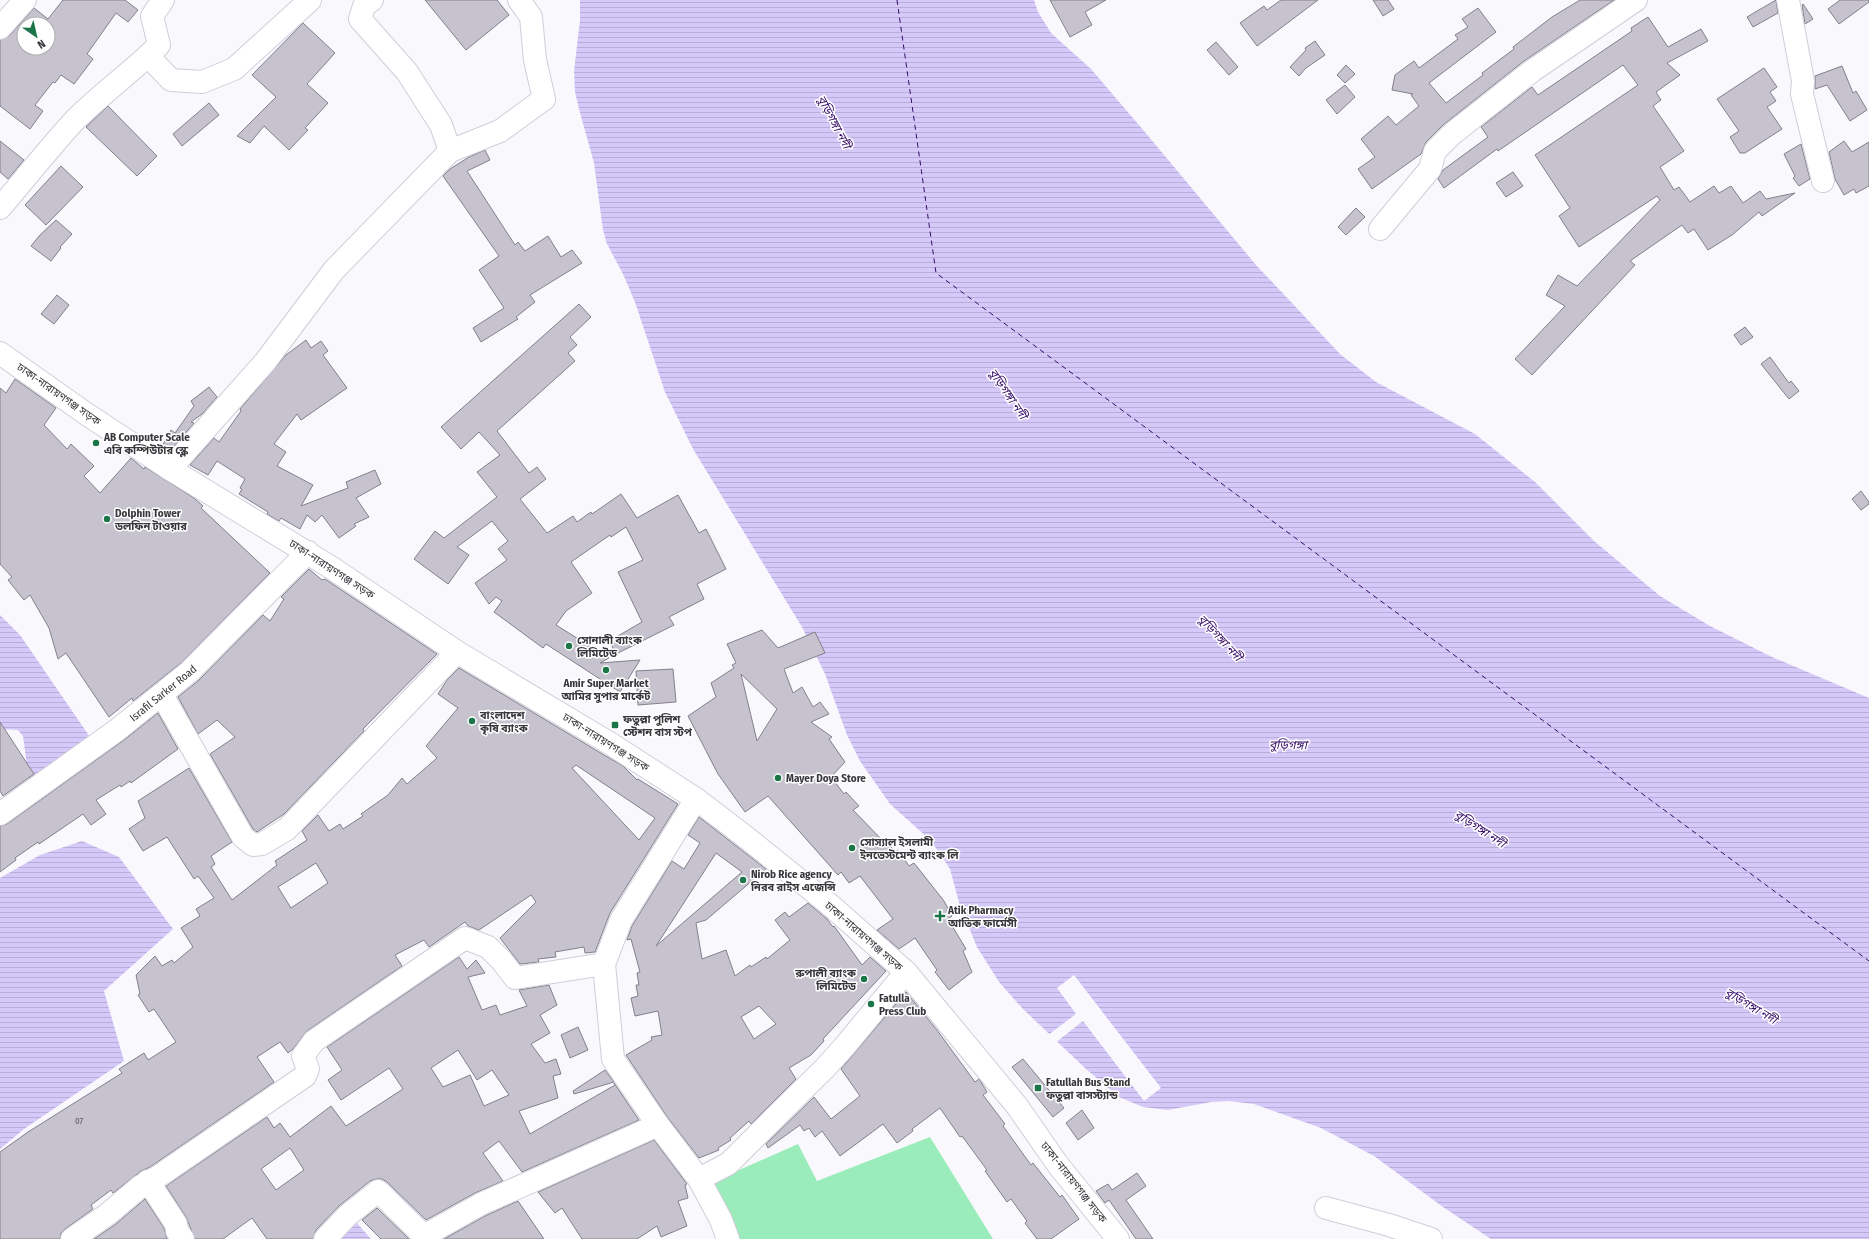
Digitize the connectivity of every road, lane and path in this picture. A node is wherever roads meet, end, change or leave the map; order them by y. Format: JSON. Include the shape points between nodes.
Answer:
{"nodes":[{"id":1,"x":25,"y":0,"type":"edge"},
{"id":2,"x":163,"y":0,"type":"edge"},
{"id":3,"x":310,"y":0,"type":"edge"},
{"id":4,"x":372,"y":0,"type":"edge"},
{"id":5,"x":519,"y":0,"type":"edge"},
{"id":6,"x":1636,"y":0,"type":"edge"},
{"id":7,"x":1788,"y":0,"type":"edge"},
{"id":8,"x":0,"y":28,"type":"edge"},
{"id":9,"x":148,"y":56,"type":"junction"},
{"id":10,"x":450,"y":151,"type":"junction"},
{"id":11,"x":1823,"y":181,"type":"dead end"},
{"id":12,"x":0,"y":208,"type":"edge"},
{"id":13,"x":1380,"y":228,"type":"dead end"},
{"id":14,"x":0,"y":353,"type":"edge"},
{"id":15,"x":170,"y":469,"type":"junction"},
{"id":16,"x":308,"y":552,"type":"junction"},
{"id":17,"x":457,"y":652,"type":"junction"},
{"id":18,"x":162,"y":695,"type":"junction"},
{"id":19,"x":696,"y":799,"type":"junction"},
{"id":20,"x":0,"y":814,"type":"edge"},
{"id":21,"x":604,"y":964,"type":"junction"},
{"id":22,"x":906,"y":972,"type":"junction"},
{"id":23,"x":658,"y":1125,"type":"junction"},
{"id":24,"x":699,"y":1179,"type":"junction"},
{"id":25,"x":148,"y":1181,"type":"junction"},
{"id":26,"x":1326,"y":1208,"type":"dead end"},
{"id":27,"x":72,"y":1239,"type":"edge"},
{"id":28,"x":183,"y":1239,"type":"edge"},
{"id":29,"x":325,"y":1239,"type":"edge"},
{"id":30,"x":728,"y":1239,"type":"edge"},
{"id":31,"x":1118,"y":1239,"type":"edge"},
{"id":32,"x":1431,"y":1239,"type":"edge"}],
"edges":[{"from":1,"to":8,"type":"main road"},
{"from":2,"to":9,"type":"main road","via":[[152,16],[159,45]]},
{"from":3,"to":9,"type":"main road","via":[[234,69],[202,82],[171,80]]},
{"from":4,"to":10,"type":"main road","via":[[364,6],[360,18],[407,72],[441,125]]},
{"from":5,"to":10,"type":"main road","via":[[531,17],[544,99],[500,131]]},
{"from":6,"to":13,"type":"main road","via":[[1532,70],[1452,134],[1435,151],[1430,169]]},
{"from":7,"to":11,"type":"main road","via":[[1804,81],[1802,94]]},
{"from":9,"to":12,"type":"main road","via":[[75,120]]},
{"from":10,"to":15,"type":"main road","via":[[334,270],[265,362]]},
{"from":14,"to":15,"type":"main road","name":"ঢাকা-নারায়ণগঞ্জ সড়ক"},
{"from":15,"to":16,"type":"main road","name":"ঢাকা-নারায়ণগঞ্জ সড়ক"},
{"from":16,"to":17,"type":"main road","name":"ঢাকা-নারায়ণগঞ্জ সড়ক"},
{"from":16,"to":18,"type":"main road","name":"Israfil Sarker Road","via":[[217,646]]},
{"from":17,"to":18,"type":"main road","via":[[287,829],[262,844],[253,845],[243,837]]},
{"from":17,"to":19,"type":"main road","name":"ঢাকা-নারায়ণগঞ্জ সড়ক","via":[[611,744]]},
{"from":18,"to":20,"type":"main road","name":"Israfil Sarker Road"},
{"from":19,"to":21,"type":"main road","via":[[621,920]]},
{"from":19,"to":22,"type":"main road","name":"ঢাকা-নারায়ণগঞ্জ সড়ক","via":[[829,904]]},
{"from":21,"to":23,"type":"main road","via":[[613,1059]]},
{"from":21,"to":25,"type":"main road","via":[[515,978],[488,947],[465,938],[314,1041],[303,1056],[308,1069],[305,1076]]},
{"from":22,"to":24,"type":"main road","via":[[825,1068],[728,1164]]},
{"from":22,"to":31,"type":"main road","name":"ঢাকা-নারায়ণগঞ্জ সড়ক","via":[[1017,1106],[1058,1165]]},
{"from":23,"to":24,"type":"main road"},
{"from":23,"to":29,"type":"main road","via":[[481,1204],[427,1234],[421,1233],[378,1191],[348,1215]]},
{"from":24,"to":30,"type":"main road"},
{"from":25,"to":27,"type":"main road"},
{"from":25,"to":28,"type":"main road"},
{"from":26,"to":32,"type":"main road"}]}
